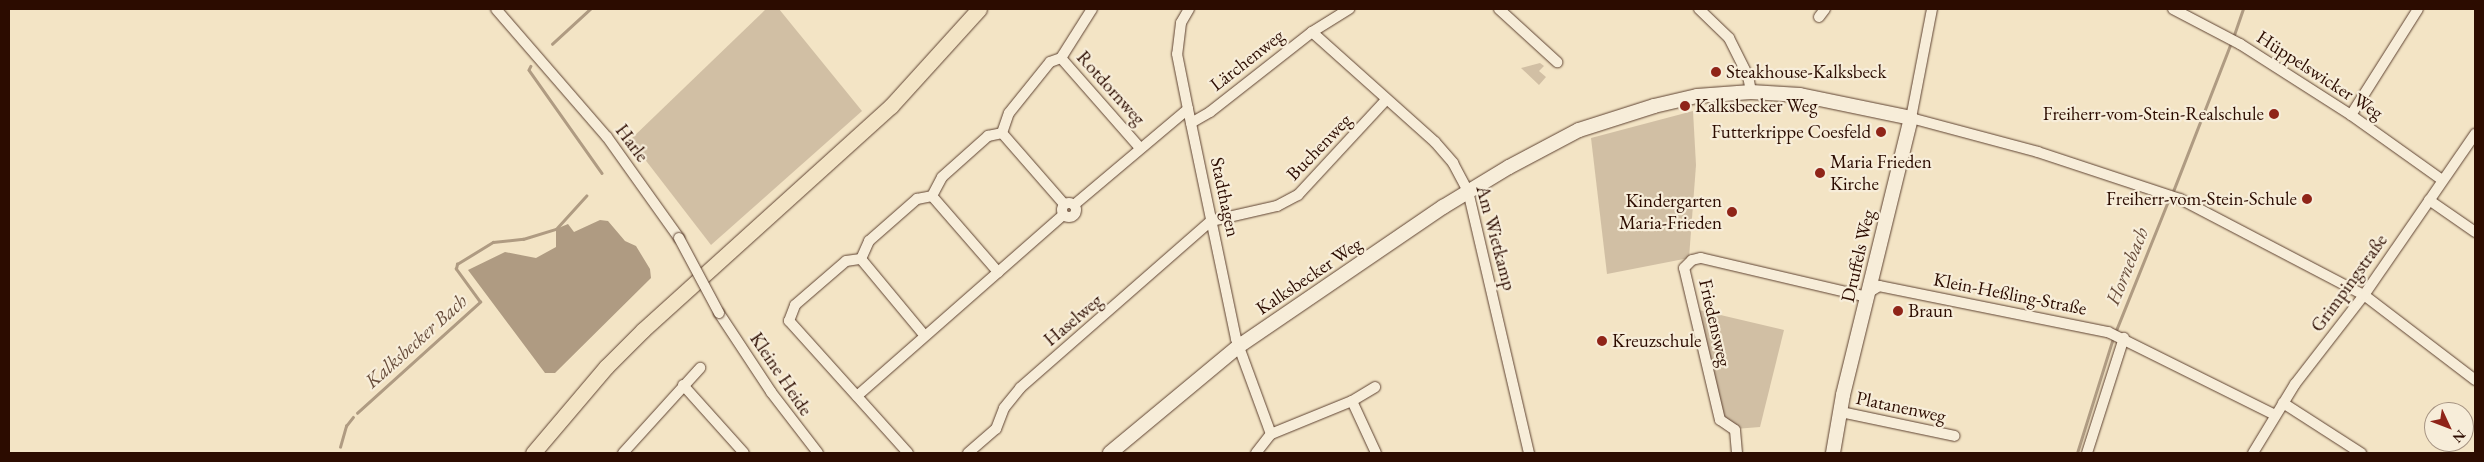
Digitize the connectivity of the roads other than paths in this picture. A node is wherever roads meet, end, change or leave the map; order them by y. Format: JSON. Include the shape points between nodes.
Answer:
{"nodes":[{"id":1,"x":496,"y":9,"type":"edge"},
{"id":2,"x":979,"y":9,"type":"edge"},
{"id":3,"x":1092,"y":9,"type":"edge"},
{"id":4,"x":1188,"y":9,"type":"edge"},
{"id":5,"x":1349,"y":9,"type":"edge"},
{"id":6,"x":1499,"y":9,"type":"edge"},
{"id":7,"x":1699,"y":9,"type":"edge"},
{"id":8,"x":1932,"y":9,"type":"edge"},
{"id":9,"x":2174,"y":9,"type":"edge"},
{"id":10,"x":2418,"y":9,"type":"edge"},
{"id":11,"x":1312,"y":32,"type":"junction"},
{"id":12,"x":1060,"y":58,"type":"junction"},
{"id":13,"x":1557,"y":62,"type":"dead end"},
{"id":14,"x":1751,"y":92,"type":"junction"},
{"id":15,"x":1386,"y":100,"type":"junction"},
{"id":16,"x":1188,"y":109,"type":"junction"},
{"id":17,"x":2351,"y":115,"type":"junction"},
{"id":18,"x":1911,"y":118,"type":"junction"},
{"id":19,"x":1190,"y":123,"type":"junction"},
{"id":20,"x":1002,"y":133,"type":"junction"},
{"id":21,"x":2475,"y":134,"type":"edge"},
{"id":22,"x":1140,"y":148,"type":"junction"},
{"id":23,"x":2442,"y":180,"type":"junction"},
{"id":24,"x":1468,"y":191,"type":"junction"},
{"id":25,"x":932,"y":196,"type":"junction"},
{"id":26,"x":2429,"y":200,"type":"junction"},
{"id":27,"x":1067,"y":208,"type":"junction"},
{"id":28,"x":1211,"y":221,"type":"junction"},
{"id":29,"x":2475,"y":232,"type":"edge"},
{"id":30,"x":861,"y":259,"type":"junction"},
{"id":31,"x":998,"y":272,"type":"junction"},
{"id":32,"x":1869,"y":290,"type":"junction"},
{"id":33,"x":2364,"y":295,"type":"junction"},
{"id":34,"x":719,"y":312,"type":"joint"},
{"id":35,"x":924,"y":334,"type":"junction"},
{"id":36,"x":2124,"y":338,"type":"junction"},
{"id":37,"x":1239,"y":346,"type":"junction"},
{"id":38,"x":700,"y":368,"type":"dead end"},
{"id":39,"x":2475,"y":380,"type":"edge"},
{"id":40,"x":683,"y":385,"type":"junction"},
{"id":41,"x":1375,"y":387,"type":"dead end"},
{"id":42,"x":857,"y":396,"type":"junction"},
{"id":43,"x":1352,"y":401,"type":"junction"},
{"id":44,"x":2283,"y":403,"type":"junction"},
{"id":45,"x":1841,"y":412,"type":"junction"},
{"id":46,"x":2275,"y":415,"type":"junction"},
{"id":47,"x":1271,"y":434,"type":"junction"},
{"id":48,"x":1955,"y":436,"type":"dead end"},
{"id":49,"x":627,"y":452,"type":"edge"},
{"id":50,"x":534,"y":453,"type":"edge"},
{"id":51,"x":744,"y":453,"type":"edge"},
{"id":52,"x":818,"y":453,"type":"edge"},
{"id":53,"x":908,"y":453,"type":"edge"},
{"id":54,"x":968,"y":453,"type":"edge"},
{"id":55,"x":1110,"y":453,"type":"edge"},
{"id":56,"x":1256,"y":453,"type":"edge"},
{"id":57,"x":1376,"y":453,"type":"edge"},
{"id":58,"x":1529,"y":453,"type":"edge"},
{"id":59,"x":1737,"y":453,"type":"edge"},
{"id":60,"x":1833,"y":453,"type":"edge"},
{"id":61,"x":2087,"y":453,"type":"edge"},
{"id":62,"x":2252,"y":453,"type":"edge"},
{"id":63,"x":2361,"y":453,"type":"edge"}],
"edges":[{"from":1,"to":34,"type":"street","name":"Harle","bridge":true,"via":[[607,137],[679,238]]},
{"from":2,"to":50,"type":"main road","via":[[891,106],[685,289],[637,336],[571,407]]},
{"from":3,"to":12,"type":"street"},
{"from":4,"to":16,"type":"street","name":"Stadthagen","via":[[1181,23],[1177,54]]},
{"from":5,"to":11,"type":"street","name":"Lärchenweg"},
{"from":6,"to":13,"type":"street"},
{"from":7,"to":14,"type":"street","via":[[1729,38],[1748,76]]},
{"from":8,"to":18,"type":"street","name":"Druffels Weg"},
{"from":9,"to":17,"type":"street","name":"Hüppelswicker Weg","via":[[2238,43]]},
{"from":10,"to":17,"type":"street"},
{"from":11,"to":15,"type":"street","name":"Am Wietkamp"},
{"from":11,"to":19,"type":"street","name":"Lärchenweg","via":[[1210,112]]},
{"from":12,"to":20,"type":"street","name":"Rotdornweg","via":[[1050,62],[1009,113]]},
{"from":12,"to":22,"type":"street","name":"Rotdornweg"},
{"from":14,"to":18,"type":"street","name":"Kalksbecker Weg","via":[[1800,95]]},
{"from":14,"to":24,"type":"street","name":"Kalksbecker Weg","via":[[1694,96],[1612,119],[1547,145]]},
{"from":15,"to":24,"type":"street","name":"Am Wietkamp","via":[[1435,142],[1453,163]]},
{"from":15,"to":28,"type":"street","name":"Buchenweg","via":[[1298,195],[1277,206]]},
{"from":16,"to":19,"type":"street","name":"Stadthagen"},
{"from":16,"to":22,"type":"street","name":"Rotdornweg"},
{"from":17,"to":23,"type":"street","name":"Hüppelswicker Weg"},
{"from":18,"to":32,"type":"street","name":"Druffels Weg"},
{"from":18,"to":33,"type":"street","name":"Kalksbecker Weg","via":[[2038,152],[2164,192]]},
{"from":19,"to":28,"type":"street","name":"Stadthagen"},
{"from":20,"to":25,"type":"street","via":[[988,136],[942,177]]},
{"from":20,"to":27,"type":"street"},
{"from":21,"to":23,"type":"street","name":"Grimpingstraße"},
{"from":22,"to":27,"type":"street","name":"Rotdornweg"},
{"from":23,"to":26,"type":"street","name":"Grimpingstraße"},
{"from":24,"to":37,"type":"street","name":"Kalksbecker Weg"},
{"from":24,"to":58,"type":"street","name":"Am Wietkamp"},
{"from":25,"to":30,"type":"street","via":[[916,198],[869,241]]},
{"from":25,"to":31,"type":"street"},
{"from":26,"to":29,"type":"street"},
{"from":26,"to":33,"type":"street","name":"Grimpingstraße"},
{"from":27,"to":31,"type":"street","name":"Rotdornweg"},
{"from":28,"to":37,"type":"street","name":"Stadthagen"},
{"from":28,"to":54,"type":"street","name":"Haselweg","via":[[1020,388],[1004,408],[996,429]]},
{"from":30,"to":35,"type":"street"},
{"from":30,"to":42,"type":"street","via":[[846,261],[822,281],[795,305],[789,320]]},
{"from":31,"to":35,"type":"street","name":"Rotdornweg"},
{"from":32,"to":36,"type":"street","name":"Klein-Heßling-Straße","via":[[1879,286],[1894,288]]},
{"from":32,"to":45,"type":"street","name":"Druffels Weg"},
{"from":32,"to":59,"type":"street","name":"Friedensweg","via":[[1863,296],[1701,258],[1692,260],[1684,268],[1720,420],[1735,430]]},
{"from":33,"to":39,"type":"street","name":"Kalksbecker Weg"},
{"from":33,"to":44,"type":"street","name":"Grimpingstraße"},
{"from":34,"to":52,"type":"street","name":"Kleine Heide","via":[[771,392]]},
{"from":35,"to":42,"type":"street","name":"Rotdornweg"},
{"from":36,"to":46,"type":"street","name":"Klein-Heßling-Straße"},
{"from":36,"to":61,"type":"street"},
{"from":37,"to":47,"type":"street","name":"Stadthagen"},
{"from":37,"to":55,"type":"street","name":"Kalksbecker Weg"},
{"from":38,"to":40,"type":"street"},
{"from":40,"to":49,"type":"street"},
{"from":40,"to":51,"type":"street"},
{"from":41,"to":43,"type":"street"},
{"from":42,"to":53,"type":"street"},
{"from":43,"to":47,"type":"street"},
{"from":43,"to":57,"type":"street"},
{"from":44,"to":46,"type":"street","name":"Grimpingstraße"},
{"from":44,"to":63,"type":"street"},
{"from":45,"to":48,"type":"street","name":"Platanenweg"},
{"from":45,"to":60,"type":"street","name":"Druffels Weg"},
{"from":46,"to":62,"type":"street","name":"Grimpingstraße"},
{"from":47,"to":56,"type":"street"}]}
